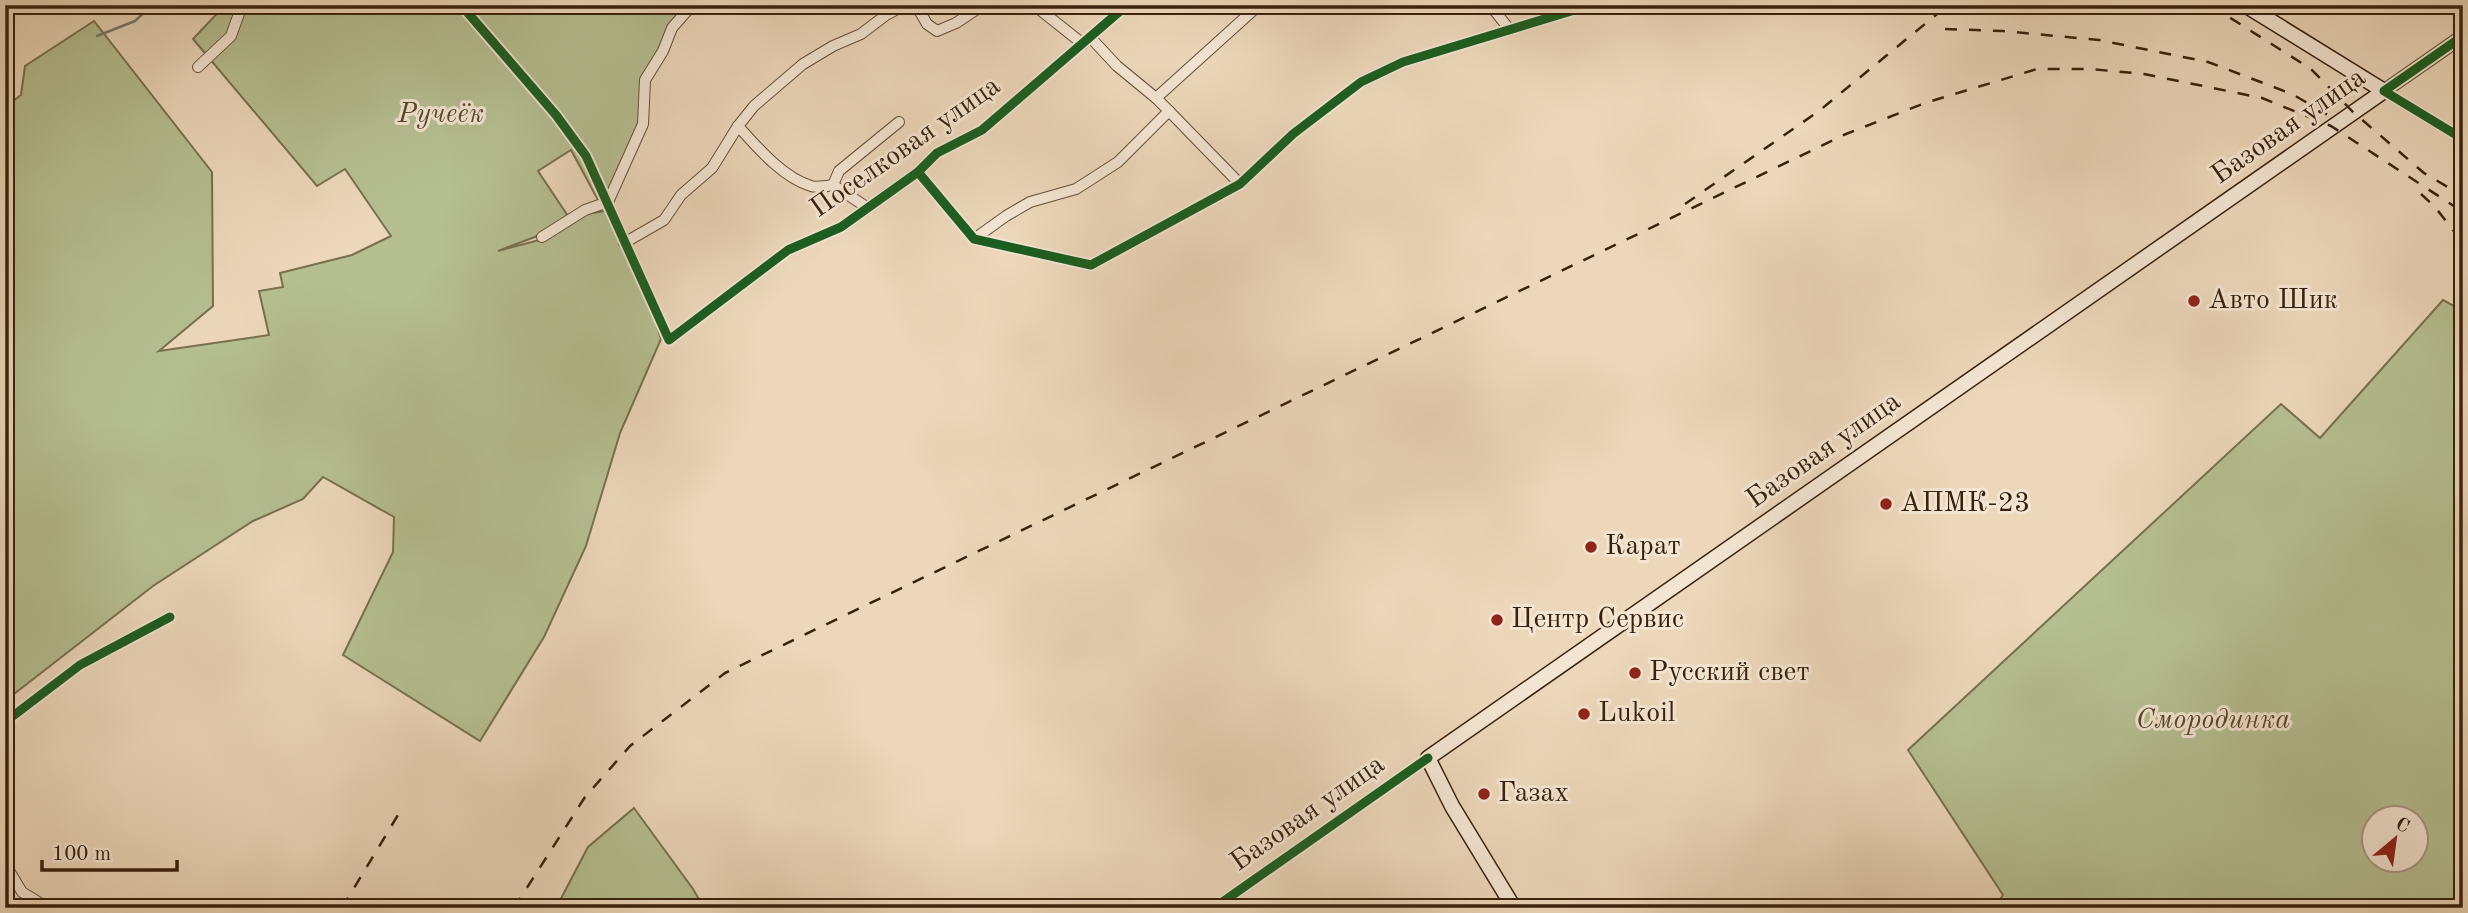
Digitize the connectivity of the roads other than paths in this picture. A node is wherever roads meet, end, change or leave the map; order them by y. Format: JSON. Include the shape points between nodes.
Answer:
{"nodes":[{"id":1,"x":242,"y":5,"type":"edge"},
{"id":2,"x":461,"y":5,"type":"edge"},
{"id":3,"x":692,"y":5,"type":"edge"},
{"id":4,"x":905,"y":5,"type":"edge"},
{"id":5,"x":916,"y":5,"type":"edge"},
{"id":6,"x":983,"y":5,"type":"edge"},
{"id":7,"x":1034,"y":5,"type":"edge"},
{"id":8,"x":1127,"y":5,"type":"edge"},
{"id":9,"x":1259,"y":5,"type":"edge"},
{"id":10,"x":1490,"y":5,"type":"edge"},
{"id":11,"x":1591,"y":5,"type":"edge"},
{"id":12,"x":2245,"y":5,"type":"edge"},
{"id":13,"x":1510,"y":30,"type":"junction"},
{"id":14,"x":2463,"y":36,"type":"edge"},
{"id":15,"x":1087,"y":41,"type":"junction"},
{"id":16,"x":198,"y":67,"type":"dead end"},
{"id":17,"x":2384,"y":91,"type":"junction"},
{"id":18,"x":1156,"y":98,"type":"junction"},
{"id":19,"x":1169,"y":111,"type":"junction"},
{"id":20,"x":899,"y":122,"type":"dead end"},
{"id":21,"x":738,"y":126,"type":"junction"},
{"id":22,"x":2463,"y":139,"type":"edge"},
{"id":23,"x":918,"y":172,"type":"junction"},
{"id":24,"x":1240,"y":184,"type":"junction"},
{"id":25,"x":833,"y":185,"type":"junction"},
{"id":26,"x":608,"y":202,"type":"junction"},
{"id":27,"x":868,"y":208,"type":"junction"},
{"id":28,"x":542,"y":237,"type":"dead end"},
{"id":29,"x":974,"y":239,"type":"junction"},
{"id":30,"x":624,"y":243,"type":"junction"},
{"id":31,"x":170,"y":617,"type":"dead end"},
{"id":32,"x":5,"y":722,"type":"edge"},
{"id":33,"x":1428,"y":758,"type":"junction"},
{"id":34,"x":5,"y":864,"type":"edge"},
{"id":35,"x":48,"y":908,"type":"edge"},
{"id":36,"x":1214,"y":908,"type":"edge"},
{"id":37,"x":1514,"y":908,"type":"edge"}],
"edges":[{"from":1,"to":16,"type":"street","via":[[231,36]]},
{"from":2,"to":26,"type":"street","via":[[556,115],[586,156]]},
{"from":3,"to":26,"type":"street","via":[[672,28],[645,80],[643,124]]},
{"from":4,"to":21,"type":"street","via":[[803,64]]},
{"from":5,"to":6,"type":"street","via":[[937,31]]},
{"from":7,"to":15,"type":"street"},
{"from":8,"to":15,"type":"street","name":"Поселковая улица"},
{"from":9,"to":18,"type":"street"},
{"from":10,"to":13,"type":"street"},
{"from":11,"to":13,"type":"street"},
{"from":12,"to":17,"type":"main road"},
{"from":13,"to":24,"type":"street","via":[[1403,62],[1361,82],[1293,134]]},
{"from":14,"to":17,"type":"street","name":"Базовая улица"},
{"from":15,"to":18,"type":"street"},
{"from":15,"to":23,"type":"street","name":"Поселковая улица","via":[[982,130],[937,153]]},
{"from":17,"to":22,"type":"street"},
{"from":17,"to":33,"type":"main road","name":"Базовая улица"},
{"from":18,"to":19,"type":"street"},
{"from":19,"to":24,"type":"street"},
{"from":19,"to":29,"type":"street","via":[[1118,162],[1076,189],[1030,202]]},
{"from":20,"to":25,"type":"street","via":[[839,171]]},
{"from":21,"to":25,"type":"street","via":[[787,173],[813,187]]},
{"from":21,"to":30,"type":"street","via":[[712,169],[681,195],[664,220]]},
{"from":23,"to":27,"type":"street","name":"Поселковая улица"},
{"from":23,"to":29,"type":"street"},
{"from":24,"to":29,"type":"street","via":[[1091,265]]},
{"from":25,"to":27,"type":"street"},
{"from":26,"to":28,"type":"street","via":[[585,210]]},
{"from":26,"to":30,"type":"street"},
{"from":27,"to":30,"type":"street","name":"Поселковая улица","via":[[841,227],[788,250],[669,340]]},
{"from":31,"to":32,"type":"street","via":[[80,665]]},
{"from":33,"to":36,"type":"street","name":"Базовая улица"},
{"from":33,"to":37,"type":"main road"},
{"from":34,"to":35,"type":"street","via":[[22,892]]}]}
